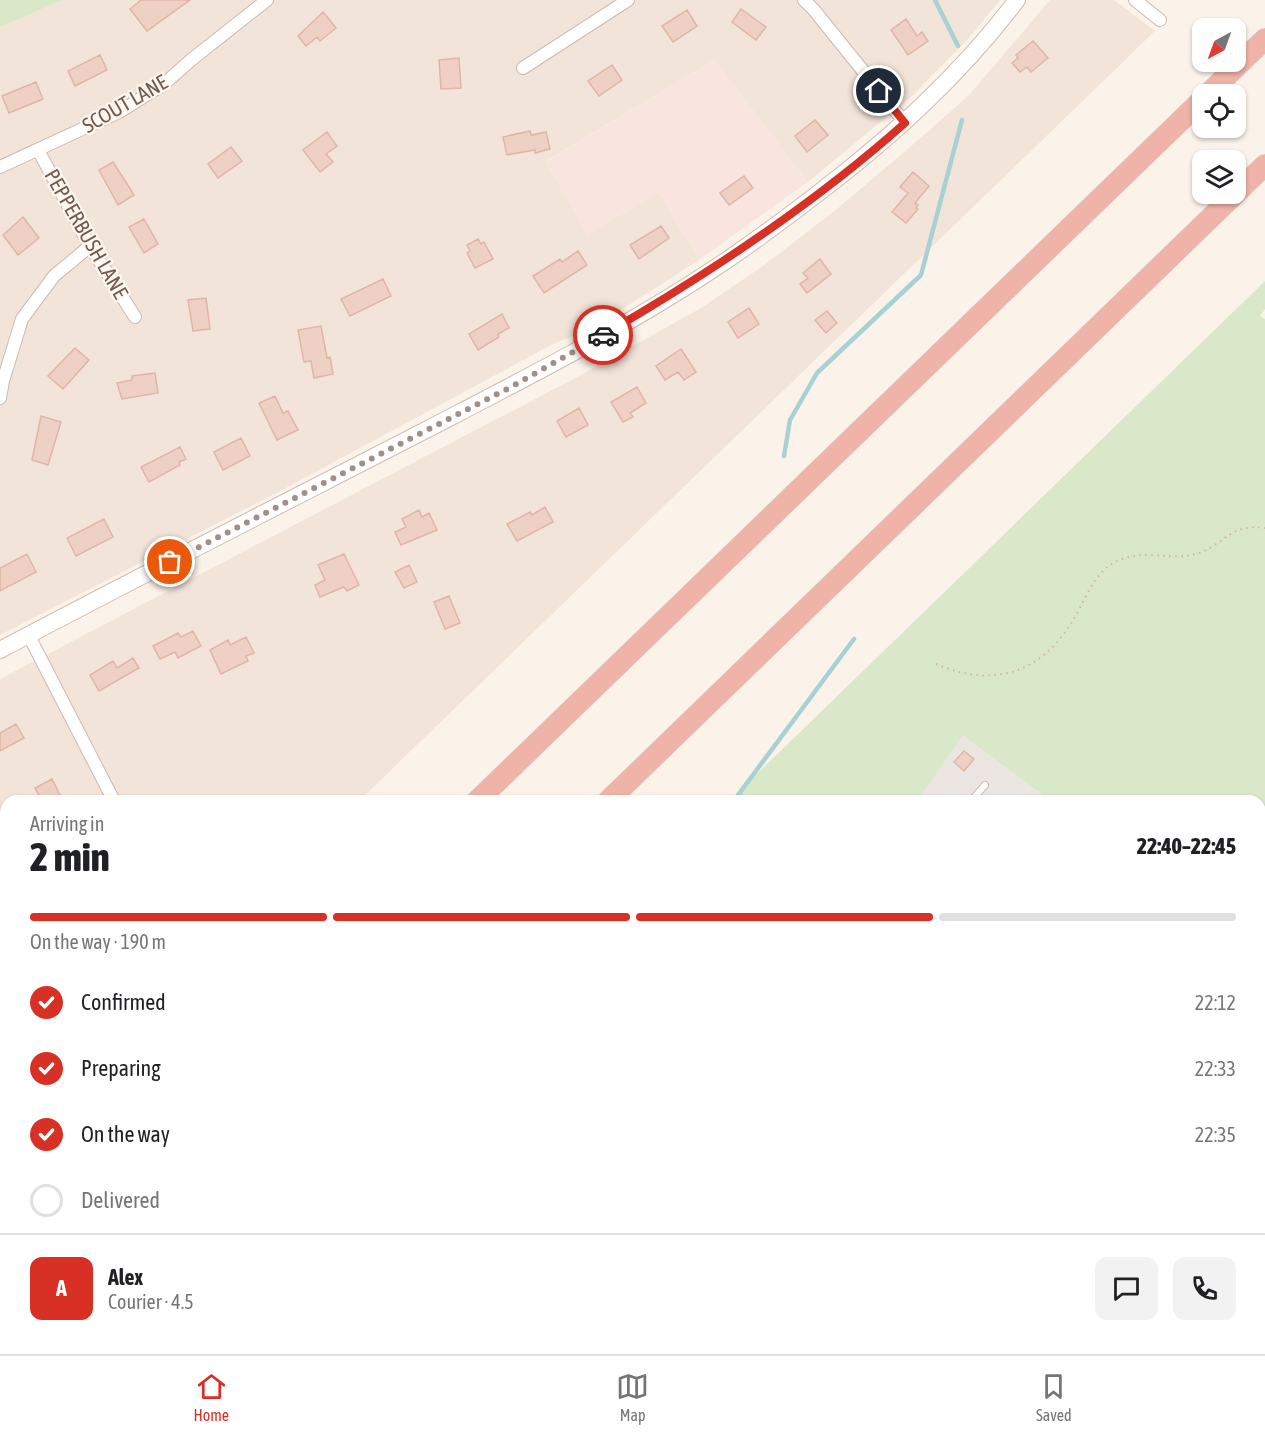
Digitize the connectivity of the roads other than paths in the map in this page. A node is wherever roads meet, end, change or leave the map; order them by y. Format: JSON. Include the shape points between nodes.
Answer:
{"nodes":[{"id":1,"x":267,"y":0,"type":"edge"},
{"id":2,"x":628,"y":0,"type":"edge"},
{"id":3,"x":804,"y":0,"type":"edge"},
{"id":4,"x":1017,"y":0,"type":"edge"},
{"id":5,"x":1135,"y":0,"type":"edge"},
{"id":6,"x":1160,"y":20,"type":"dead end"},
{"id":7,"x":1265,"y":39,"type":"edge"},
{"id":8,"x":523,"y":68,"type":"dead end"},
{"id":9,"x":1218,"y":84,"type":"edge"},
{"id":10,"x":1192,"y":110,"type":"edge"},
{"id":11,"x":905,"y":123,"type":"junction"},
{"id":12,"x":38,"y":150,"type":"junction"},
{"id":13,"x":1265,"y":165,"type":"edge"},
{"id":14,"x":0,"y":167,"type":"edge"},
{"id":15,"x":90,"y":246,"type":"junction"},
{"id":16,"x":135,"y":317,"type":"dead end"},
{"id":17,"x":0,"y":398,"type":"edge"},
{"id":18,"x":29,"y":636,"type":"junction"},
{"id":19,"x":0,"y":650,"type":"edge"},
{"id":20,"x":985,"y":785,"type":"dead end"},
{"id":21,"x":111,"y":795,"type":"edge"},
{"id":22,"x":483,"y":795,"type":"edge"},
{"id":23,"x":614,"y":795,"type":"edge"},
{"id":24,"x":976,"y":795,"type":"edge"}],
"edges":[{"from":1,"to":12,"type":"street","name":"SCOUT LANE","via":[[164,84],[119,112]]},
{"from":2,"to":8,"type":"street"},
{"from":3,"to":11,"type":"street"},
{"from":4,"to":11,"type":"main road","via":[[997,27]]},
{"from":5,"to":6,"type":"street"},
{"from":7,"to":9,"type":"highway"},
{"from":10,"to":22,"type":"highway"},
{"from":11,"to":18,"type":"main road","via":[[774,227],[657,304],[511,387]]},
{"from":12,"to":14,"type":"street","name":"SCOUT LANE"},
{"from":12,"to":15,"type":"street","name":"PEPPERBUSH LANE"},
{"from":13,"to":23,"type":"highway"},
{"from":15,"to":16,"type":"street","name":"PEPPERBUSH LANE"},
{"from":15,"to":17,"type":"street","via":[[54,276],[22,319]]},
{"from":18,"to":19,"type":"main road"},
{"from":18,"to":21,"type":"street"},
{"from":20,"to":24,"type":"lane"}]}
